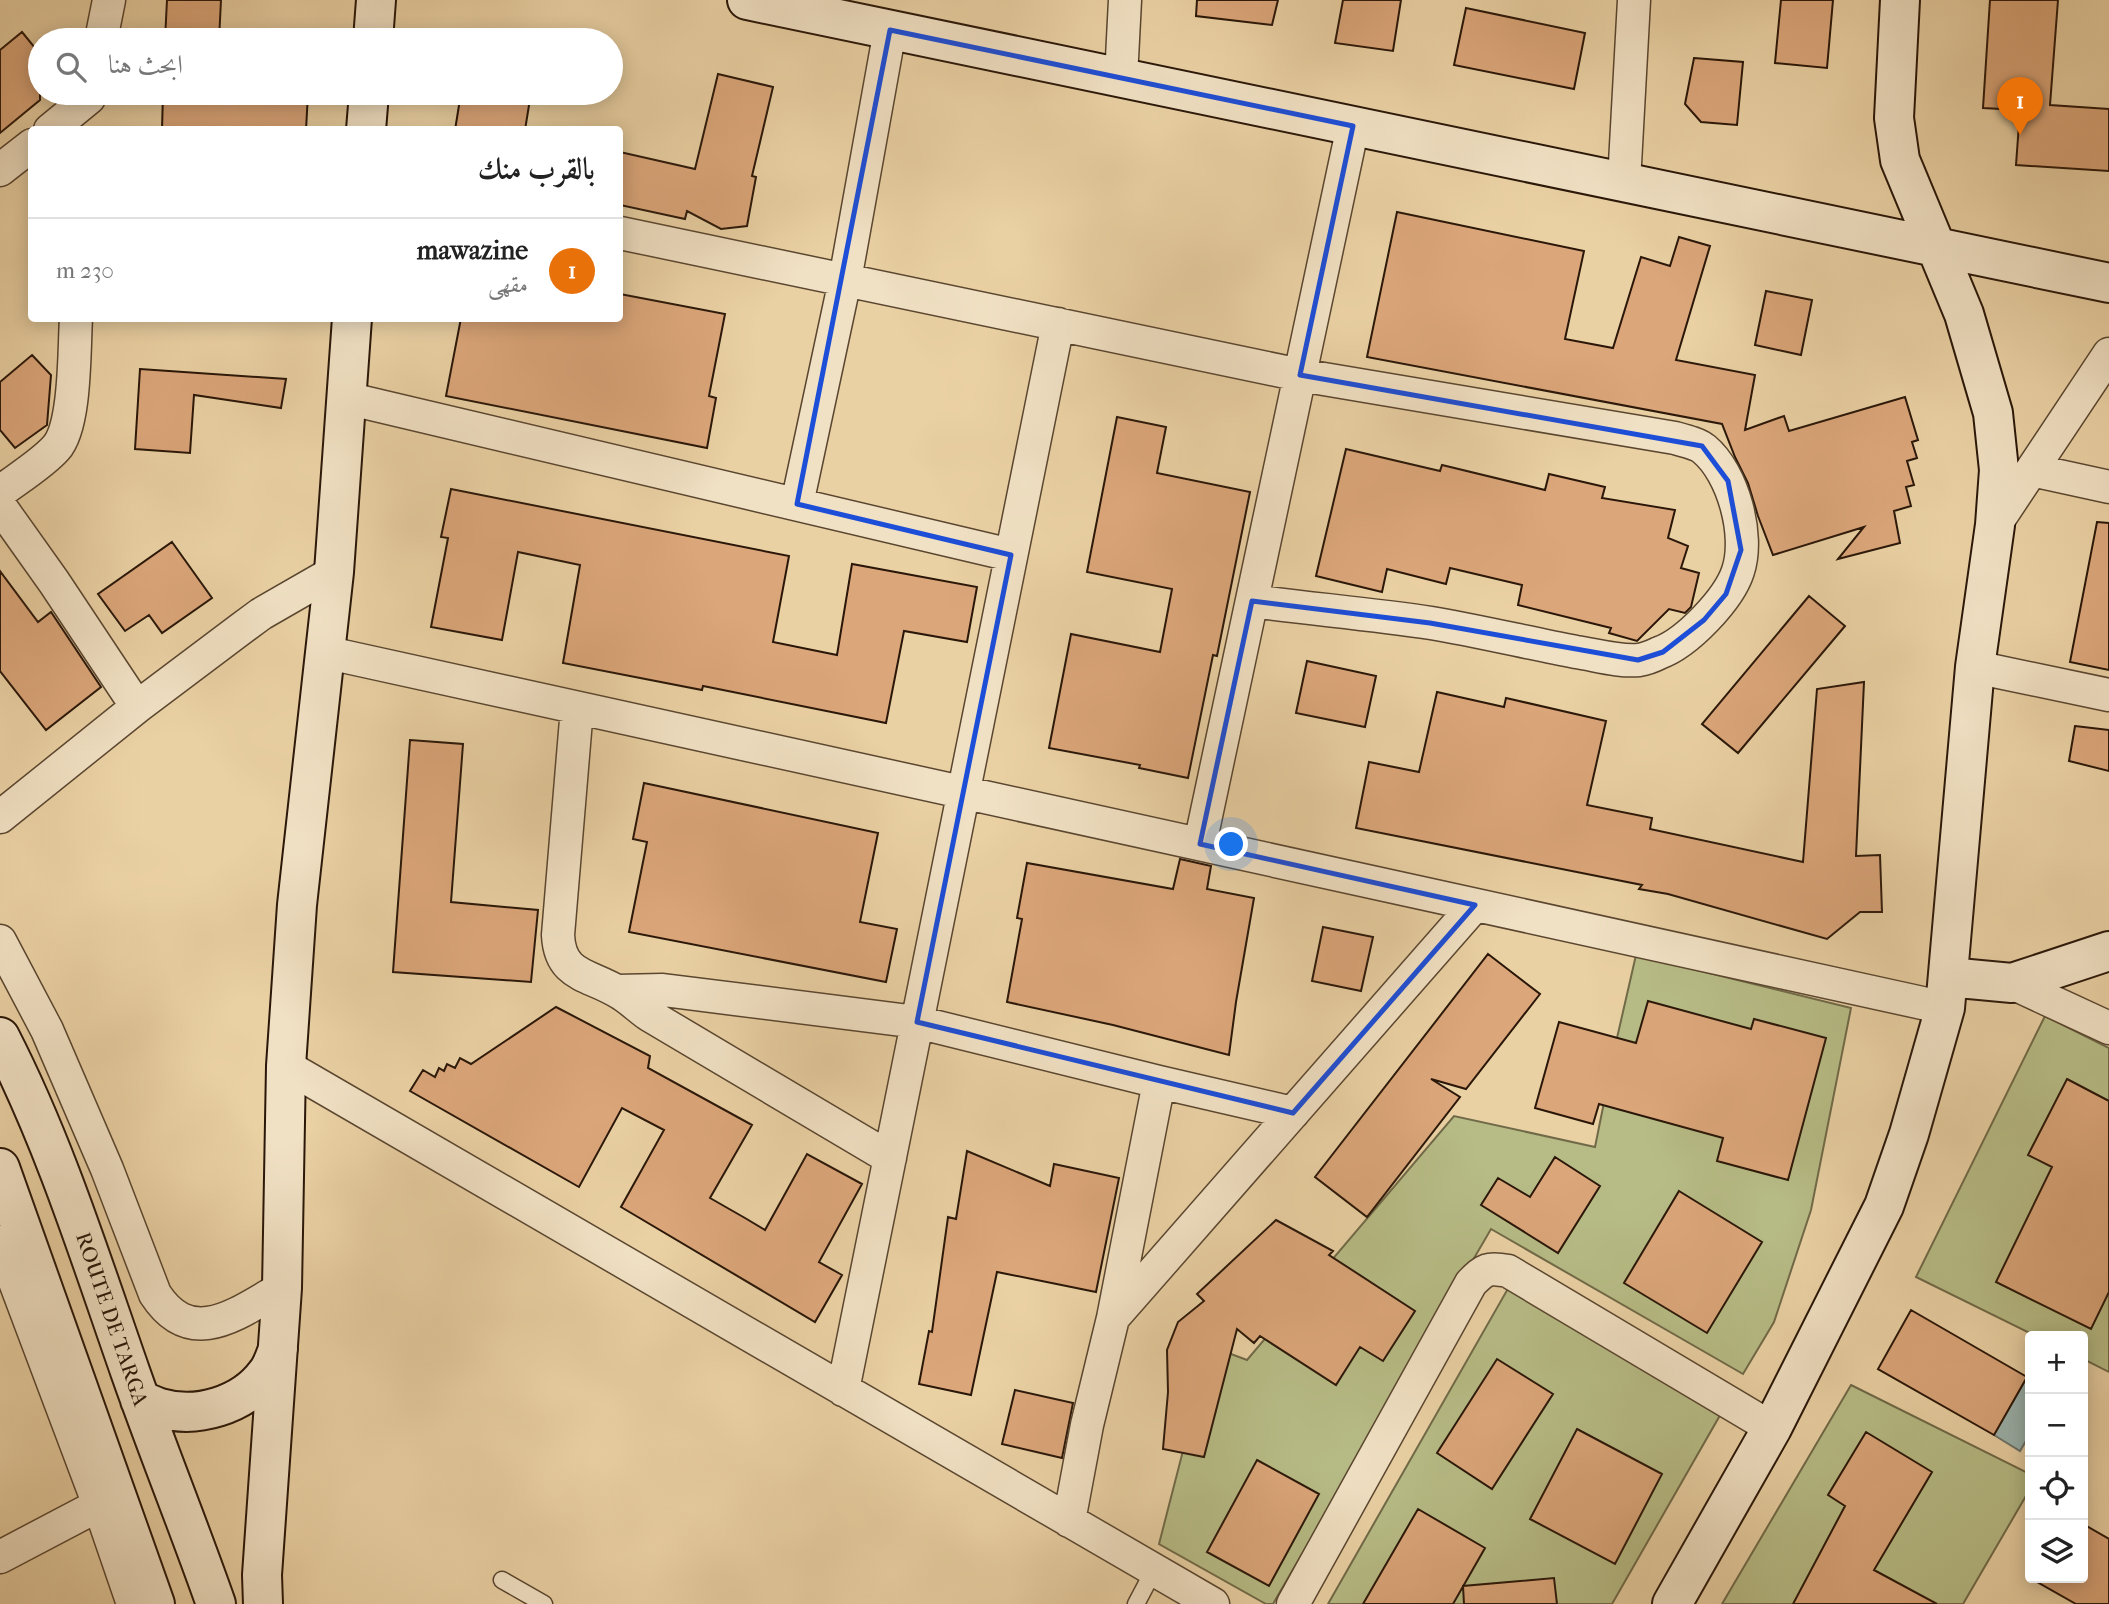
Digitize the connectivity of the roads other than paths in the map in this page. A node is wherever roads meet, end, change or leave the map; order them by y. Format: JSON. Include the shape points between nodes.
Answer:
{"nodes":[{"id":1,"x":109,"y":0,"type":"edge"},
{"id":2,"x":376,"y":0,"type":"edge"},
{"id":3,"x":747,"y":0,"type":"edge"},
{"id":4,"x":1125,"y":0,"type":"edge"},
{"id":5,"x":1634,"y":0,"type":"edge"},
{"id":6,"x":1900,"y":0,"type":"edge"},
{"id":7,"x":103,"y":28,"type":"edge"},
{"id":8,"x":374,"y":28,"type":"edge"},
{"id":9,"x":890,"y":30,"type":"junction"},
{"id":10,"x":1121,"y":78,"type":"junction"},
{"id":11,"x":79,"y":105,"type":"edge"},
{"id":12,"x":89,"y":105,"type":"edge"},
{"id":13,"x":368,"y":105,"type":"edge"},
{"id":14,"x":55,"y":126,"type":"edge"},
{"id":15,"x":87,"y":126,"type":"edge"},
{"id":16,"x":366,"y":126,"type":"edge"},
{"id":17,"x":1353,"y":126,"type":"junction"},
{"id":18,"x":28,"y":148,"type":"edge"},
{"id":19,"x":0,"y":170,"type":"edge"},
{"id":20,"x":1624,"y":182,"type":"junction"},
{"id":21,"x":623,"y":234,"type":"edge"},
{"id":22,"x":1936,"y":247,"type":"junction"},
{"id":23,"x":845,"y":280,"type":"junction"},
{"id":24,"x":2109,"y":283,"type":"edge"},
{"id":25,"x":76,"y":322,"type":"edge"},
{"id":26,"x":352,"y":322,"type":"edge"},
{"id":27,"x":1058,"y":324,"type":"junction"},
{"id":28,"x":2109,"y":354,"type":"edge"},
{"id":29,"x":1300,"y":375,"type":"junction"},
{"id":30,"x":346,"y":398,"type":"junction"},
{"id":31,"x":2032,"y":470,"type":"junction"},
{"id":32,"x":2109,"y":487,"type":"edge"},
{"id":33,"x":0,"y":492,"type":"edge"},
{"id":34,"x":797,"y":504,"type":"junction"},
{"id":35,"x":0,"y":506,"type":"edge"},
{"id":36,"x":1995,"y":525,"type":"junction"},
{"id":37,"x":1012,"y":555,"type":"junction"},
{"id":38,"x":334,"y":572,"type":"junction"},
{"id":39,"x":1252,"y":601,"type":"junction"},
{"id":40,"x":324,"y":652,"type":"junction"},
{"id":41,"x":1975,"y":667,"type":"junction"},
{"id":42,"x":2109,"y":695,"type":"edge"},
{"id":43,"x":137,"y":707,"type":"junction"},
{"id":44,"x":577,"y":708,"type":"junction"},
{"id":45,"x":963,"y":793,"type":"junction"},
{"id":46,"x":0,"y":817,"type":"edge"},
{"id":47,"x":1200,"y":845,"type":"junction"},
{"id":48,"x":1475,"y":905,"type":"junction"},
{"id":49,"x":0,"y":941,"type":"edge"},
{"id":50,"x":2109,"y":951,"type":"edge"},
{"id":51,"x":2012,"y":983,"type":"junction"},
{"id":52,"x":617,"y":991,"type":"junction"},
{"id":53,"x":1946,"y":993,"type":"junction"},
{"id":54,"x":917,"y":1022,"type":"junction"},
{"id":55,"x":2109,"y":1028,"type":"edge"},
{"id":56,"x":0,"y":1037,"type":"edge"},
{"id":57,"x":286,"y":1066,"type":"junction"},
{"id":58,"x":1159,"y":1082,"type":"junction"},
{"id":59,"x":1293,"y":1113,"type":"junction"},
{"id":60,"x":890,"y":1158,"type":"junction"},
{"id":61,"x":0,"y":1168,"type":"edge"},
{"id":62,"x":0,"y":1242,"type":"edge"},
{"id":63,"x":6,"y":1277,"type":"edge"},
{"id":64,"x":282,"y":1288,"type":"junction"},
{"id":65,"x":1113,"y":1318,"type":"junction"},
{"id":66,"x":279,"y":1347,"type":"junction"},
{"id":67,"x":844,"y":1390,"type":"junction"},
{"id":68,"x":140,"y":1399,"type":"junction"},
{"id":69,"x":1772,"y":1428,"type":"junction"},
{"id":70,"x":99,"y":1505,"type":"junction"},
{"id":71,"x":1069,"y":1521,"type":"junction"},
{"id":72,"x":0,"y":1557,"type":"edge"},
{"id":73,"x":1154,"y":1570,"type":"junction"},
{"id":74,"x":502,"y":1580,"type":"dead end"},
{"id":75,"x":133,"y":1604,"type":"edge"},
{"id":76,"x":155,"y":1604,"type":"edge"},
{"id":77,"x":216,"y":1604,"type":"edge"},
{"id":78,"x":263,"y":1604,"type":"edge"},
{"id":79,"x":544,"y":1604,"type":"edge"},
{"id":80,"x":1136,"y":1604,"type":"edge"},
{"id":81,"x":1213,"y":1604,"type":"edge"},
{"id":82,"x":1293,"y":1604,"type":"edge"},
{"id":83,"x":1672,"y":1604,"type":"edge"}],
"edges":[{"from":1,"to":7,"type":"street"},
{"from":2,"to":8,"type":"street"},
{"from":3,"to":9,"type":"street"},
{"from":4,"to":10,"type":"street"},
{"from":5,"to":20,"type":"street"},
{"from":6,"to":22,"type":"street","via":[[1894,118],[1900,160]]},
{"from":9,"to":10,"type":"street"},
{"from":9,"to":23,"type":"street"},
{"from":10,"to":17,"type":"street"},
{"from":11,"to":14,"type":"street"},
{"from":12,"to":15,"type":"street"},
{"from":13,"to":16,"type":"street"},
{"from":17,"to":20,"type":"street"},
{"from":17,"to":29,"type":"street"},
{"from":18,"to":19,"type":"street"},
{"from":20,"to":22,"type":"street"},
{"from":21,"to":23,"type":"street"},
{"from":22,"to":24,"type":"street"},
{"from":22,"to":36,"type":"street","via":[[1964,314],[1993,413],[1999,470]]},
{"from":23,"to":27,"type":"street"},
{"from":23,"to":34,"type":"street"},
{"from":25,"to":33,"type":"street","via":[[70,405],[62,439],[56,449]]},
{"from":26,"to":30,"type":"street"},
{"from":27,"to":29,"type":"street"},
{"from":27,"to":37,"type":"street"},
{"from":28,"to":31,"type":"street"},
{"from":29,"to":39,"type":"street"},
{"from":29,"to":39,"type":"street","via":[[1702,446],[1728,481],[1741,525],[1738,571],[1726,594],[1684,639],[1639,660],[1430,623]]},
{"from":30,"to":34,"type":"street"},
{"from":30,"to":38,"type":"street"},
{"from":31,"to":32,"type":"street"},
{"from":31,"to":36,"type":"street"},
{"from":34,"to":37,"type":"street"},
{"from":35,"to":43,"type":"street"},
{"from":36,"to":41,"type":"street"},
{"from":37,"to":45,"type":"street"},
{"from":38,"to":40,"type":"street"},
{"from":38,"to":43,"type":"street","via":[[261,614]]},
{"from":39,"to":47,"type":"street"},
{"from":40,"to":44,"type":"street"},
{"from":40,"to":57,"type":"street","via":[[297,905]]},
{"from":41,"to":42,"type":"street"},
{"from":41,"to":53,"type":"street"},
{"from":43,"to":46,"type":"street"},
{"from":44,"to":45,"type":"street"},
{"from":44,"to":52,"type":"street","via":[[559,949],[584,978]]},
{"from":45,"to":47,"type":"street"},
{"from":45,"to":54,"type":"street"},
{"from":47,"to":48,"type":"street"},
{"from":48,"to":53,"type":"street"},
{"from":48,"to":59,"type":"street"},
{"from":49,"to":64,"type":"street","via":[[47,1030],[165,1309],[187,1322],[214,1322]]},
{"from":50,"to":51,"type":"street"},
{"from":51,"to":53,"type":"street"},
{"from":51,"to":55,"type":"street"},
{"from":52,"to":54,"type":"street","via":[[663,990]]},
{"from":52,"to":60,"type":"street","via":[[649,1015]]},
{"from":53,"to":69,"type":"street","via":[[1906,1145],[1884,1206]]},
{"from":54,"to":58,"type":"street"},
{"from":54,"to":60,"type":"street"},
{"from":56,"to":68,"type":"street","name":"ROUTE DE TARGA","via":[[42,1127]]},
{"from":57,"to":64,"type":"street"},
{"from":57,"to":67,"type":"street"},
{"from":58,"to":59,"type":"street"},
{"from":58,"to":65,"type":"street"},
{"from":59,"to":65,"type":"street"},
{"from":60,"to":67,"type":"street"},
{"from":61,"to":76,"type":"street"},
{"from":62,"to":63,"type":"street"},
{"from":63,"to":70,"type":"street"},
{"from":64,"to":66,"type":"street"},
{"from":65,"to":71,"type":"street"},
{"from":66,"to":68,"type":"street","via":[[267,1374],[230,1402],[185,1412]]},
{"from":66,"to":78,"type":"street"},
{"from":67,"to":71,"type":"street"},
{"from":68,"to":77,"type":"street","name":"ROUTE DE TARGA"},
{"from":69,"to":82,"type":"street","via":[[1508,1271],[1492,1268],[1471,1283]]},
{"from":69,"to":83,"type":"street"},
{"from":70,"to":72,"type":"street"},
{"from":70,"to":75,"type":"street"},
{"from":71,"to":73,"type":"street"},
{"from":73,"to":80,"type":"lane"},
{"from":73,"to":81,"type":"street"},
{"from":74,"to":79,"type":"lane"}]}
